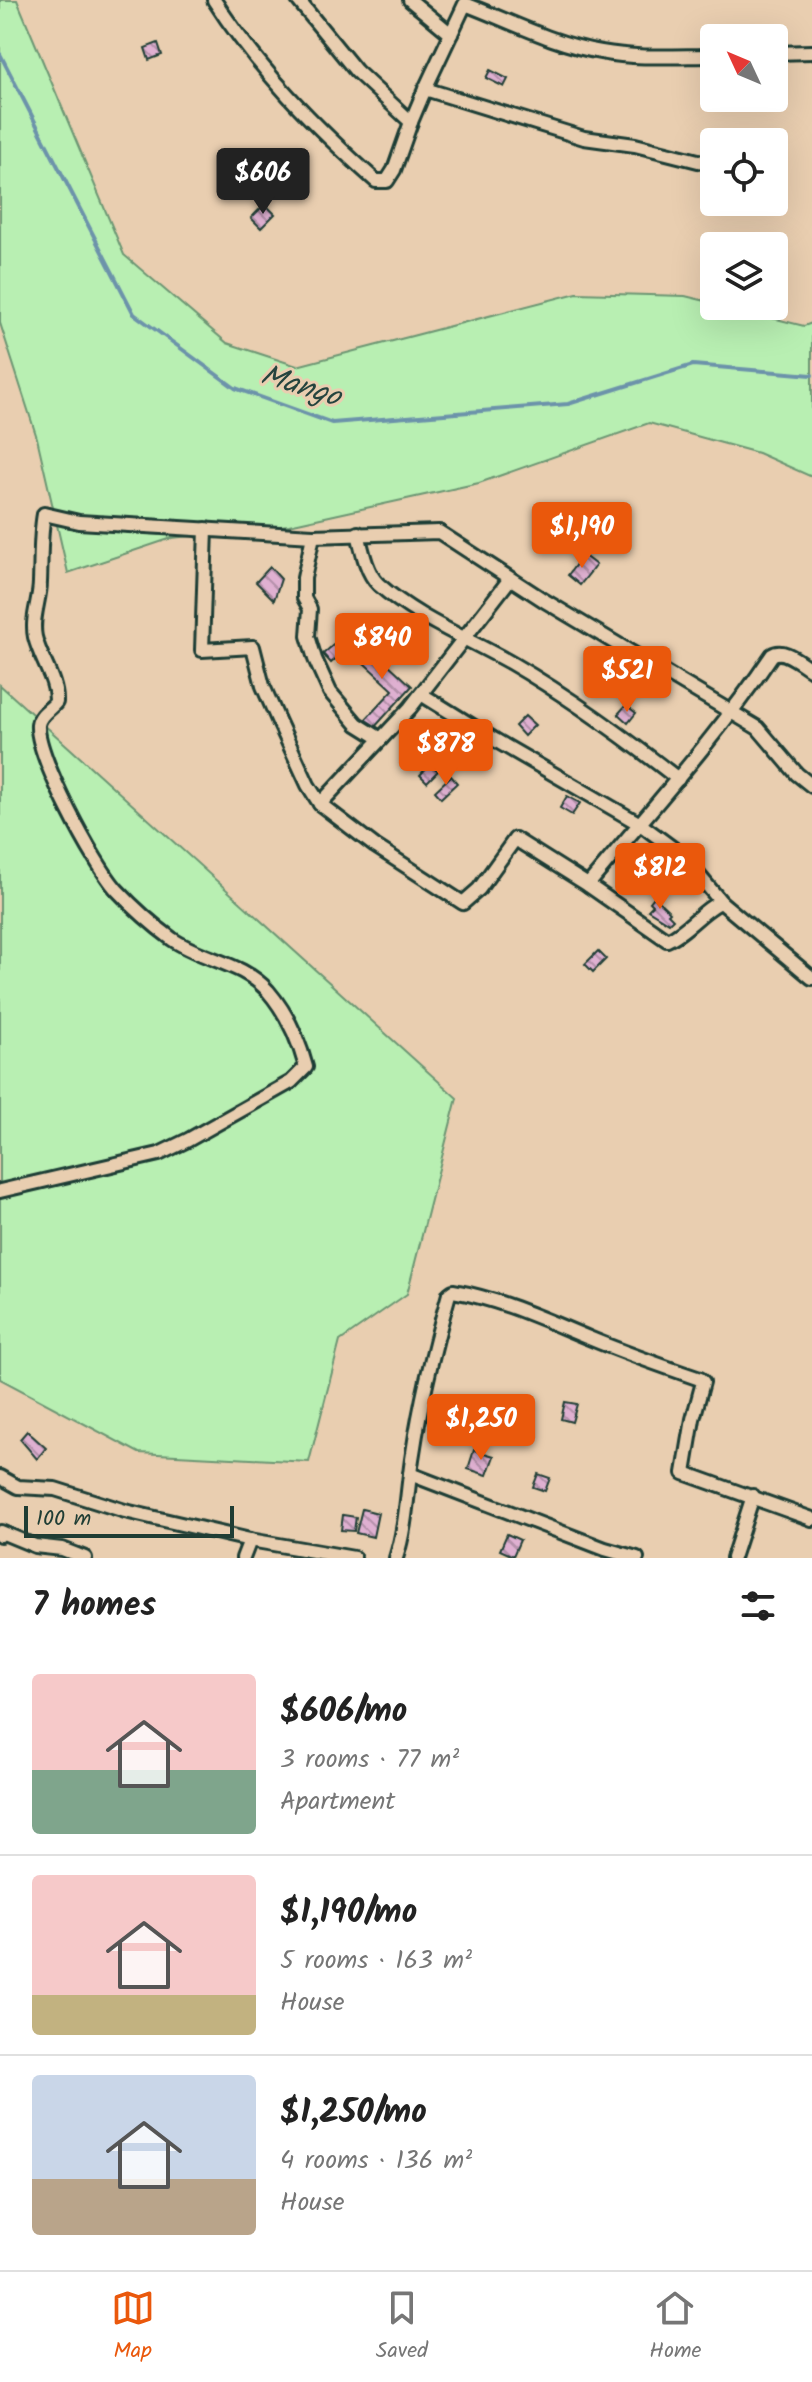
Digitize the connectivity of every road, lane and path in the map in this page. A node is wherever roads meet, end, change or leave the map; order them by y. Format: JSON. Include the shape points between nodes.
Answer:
{"nodes":[{"id":1,"x":214,"y":0,"type":"edge"},
{"id":2,"x":298,"y":0,"type":"edge"},
{"id":3,"x":410,"y":0,"type":"edge"},
{"id":4,"x":451,"y":34,"type":"junction"},
{"id":5,"x":812,"y":52,"type":"edge"},
{"id":6,"x":788,"y":53,"type":"edge"},
{"id":7,"x":700,"y":56,"type":"edge"},
{"id":8,"x":425,"y":89,"type":"junction"},
{"id":9,"x":411,"y":122,"type":"junction"},
{"id":10,"x":700,"y":161,"type":"edge"},
{"id":11,"x":206,"y":529,"type":"junction"},
{"id":12,"x":358,"y":533,"type":"junction"},
{"id":13,"x":313,"y":536,"type":"junction"},
{"id":14,"x":510,"y":579,"type":"junction"},
{"id":15,"x":464,"y":638,"type":"junction"},
{"id":16,"x":812,"y":670,"type":"edge"},
{"id":17,"x":421,"y":694,"type":"junction"},
{"id":18,"x":732,"y":711,"type":"junction"},
{"id":19,"x":381,"y":739,"type":"junction"},
{"id":20,"x":678,"y":779,"type":"junction"},
{"id":21,"x":812,"y":786,"type":"edge"},
{"id":22,"x":320,"y":804,"type":"junction"},
{"id":23,"x":640,"y":824,"type":"junction"},
{"id":24,"x":588,"y":885,"type":"junction"},
{"id":25,"x":721,"y":902,"type":"junction"},
{"id":26,"x":812,"y":978,"type":"edge"},
{"id":27,"x":0,"y":1191,"type":"edge"},
{"id":28,"x":410,"y":1474,"type":"junction"},
{"id":29,"x":0,"y":1477,"type":"edge"},
{"id":30,"x":753,"y":1496,"type":"junction"},
{"id":31,"x":812,"y":1519,"type":"edge"},
{"id":32,"x":0,"y":1535,"type":"edge"},
{"id":33,"x":250,"y":1540,"type":"junction"},
{"id":34,"x":85,"y":1558,"type":"edge"},
{"id":35,"x":243,"y":1558,"type":"edge"},
{"id":36,"x":354,"y":1558,"type":"edge"},
{"id":37,"x":396,"y":1558,"type":"edge"},
{"id":38,"x":637,"y":1558,"type":"edge"},
{"id":39,"x":733,"y":1558,"type":"edge"}],
"edges":[{"from":1,"to":9,"type":"street","via":[[281,89],[376,181],[387,181],[394,170]]},
{"from":2,"to":9,"type":"street","via":[[356,71]]},
{"from":3,"to":4,"type":"street"},
{"from":4,"to":7,"type":"street","via":[[465,4],[601,52]]},
{"from":4,"to":8,"type":"street"},
{"from":5,"to":6,"type":"street"},
{"from":8,"to":9,"type":"street"},
{"from":8,"to":10,"type":"street","via":[[584,138]]},
{"from":11,"to":13,"type":"street"},
{"from":11,"to":22,"type":"street","via":[[200,647],[253,647],[263,686]]},
{"from":11,"to":27,"type":"street","via":[[79,522],[44,514],[34,634],[56,702],[40,717],[39,734],[68,806],[116,888],[188,950],[227,963],[266,989],[294,1032],[305,1070],[159,1154]]},
{"from":12,"to":13,"type":"street"},
{"from":12,"to":14,"type":"street","via":[[439,532]]},
{"from":12,"to":15,"type":"street","via":[[380,585]]},
{"from":13,"to":19,"type":"street","via":[[304,598],[315,659],[330,692],[357,724]]},
{"from":14,"to":15,"type":"street"},
{"from":14,"to":18,"type":"street"},
{"from":15,"to":17,"type":"street"},
{"from":15,"to":20,"type":"street","via":[[583,707]]},
{"from":16,"to":18,"type":"street","via":[[777,652]]},
{"from":17,"to":19,"type":"street"},
{"from":17,"to":23,"type":"street"},
{"from":18,"to":20,"type":"street"},
{"from":18,"to":21,"type":"street","via":[[758,728]]},
{"from":19,"to":22,"type":"street"},
{"from":20,"to":23,"type":"street"},
{"from":22,"to":24,"type":"street","via":[[463,903],[515,839]]},
{"from":23,"to":24,"type":"street"},
{"from":23,"to":25,"type":"street","via":[[682,855]]},
{"from":24,"to":25,"type":"street","via":[[670,940]]},
{"from":25,"to":26,"type":"street"},
{"from":28,"to":30,"type":"street","via":[[434,1348],[453,1291],[499,1302],[700,1379],[684,1473]]},
{"from":28,"to":37,"type":"street"},
{"from":28,"to":38,"type":"street"},
{"from":29,"to":33,"type":"street","via":[[18,1487],[55,1489]]},
{"from":30,"to":31,"type":"street"},
{"from":30,"to":39,"type":"street"},
{"from":32,"to":34,"type":"street"},
{"from":33,"to":35,"type":"street"},
{"from":33,"to":36,"type":"street"}]}
